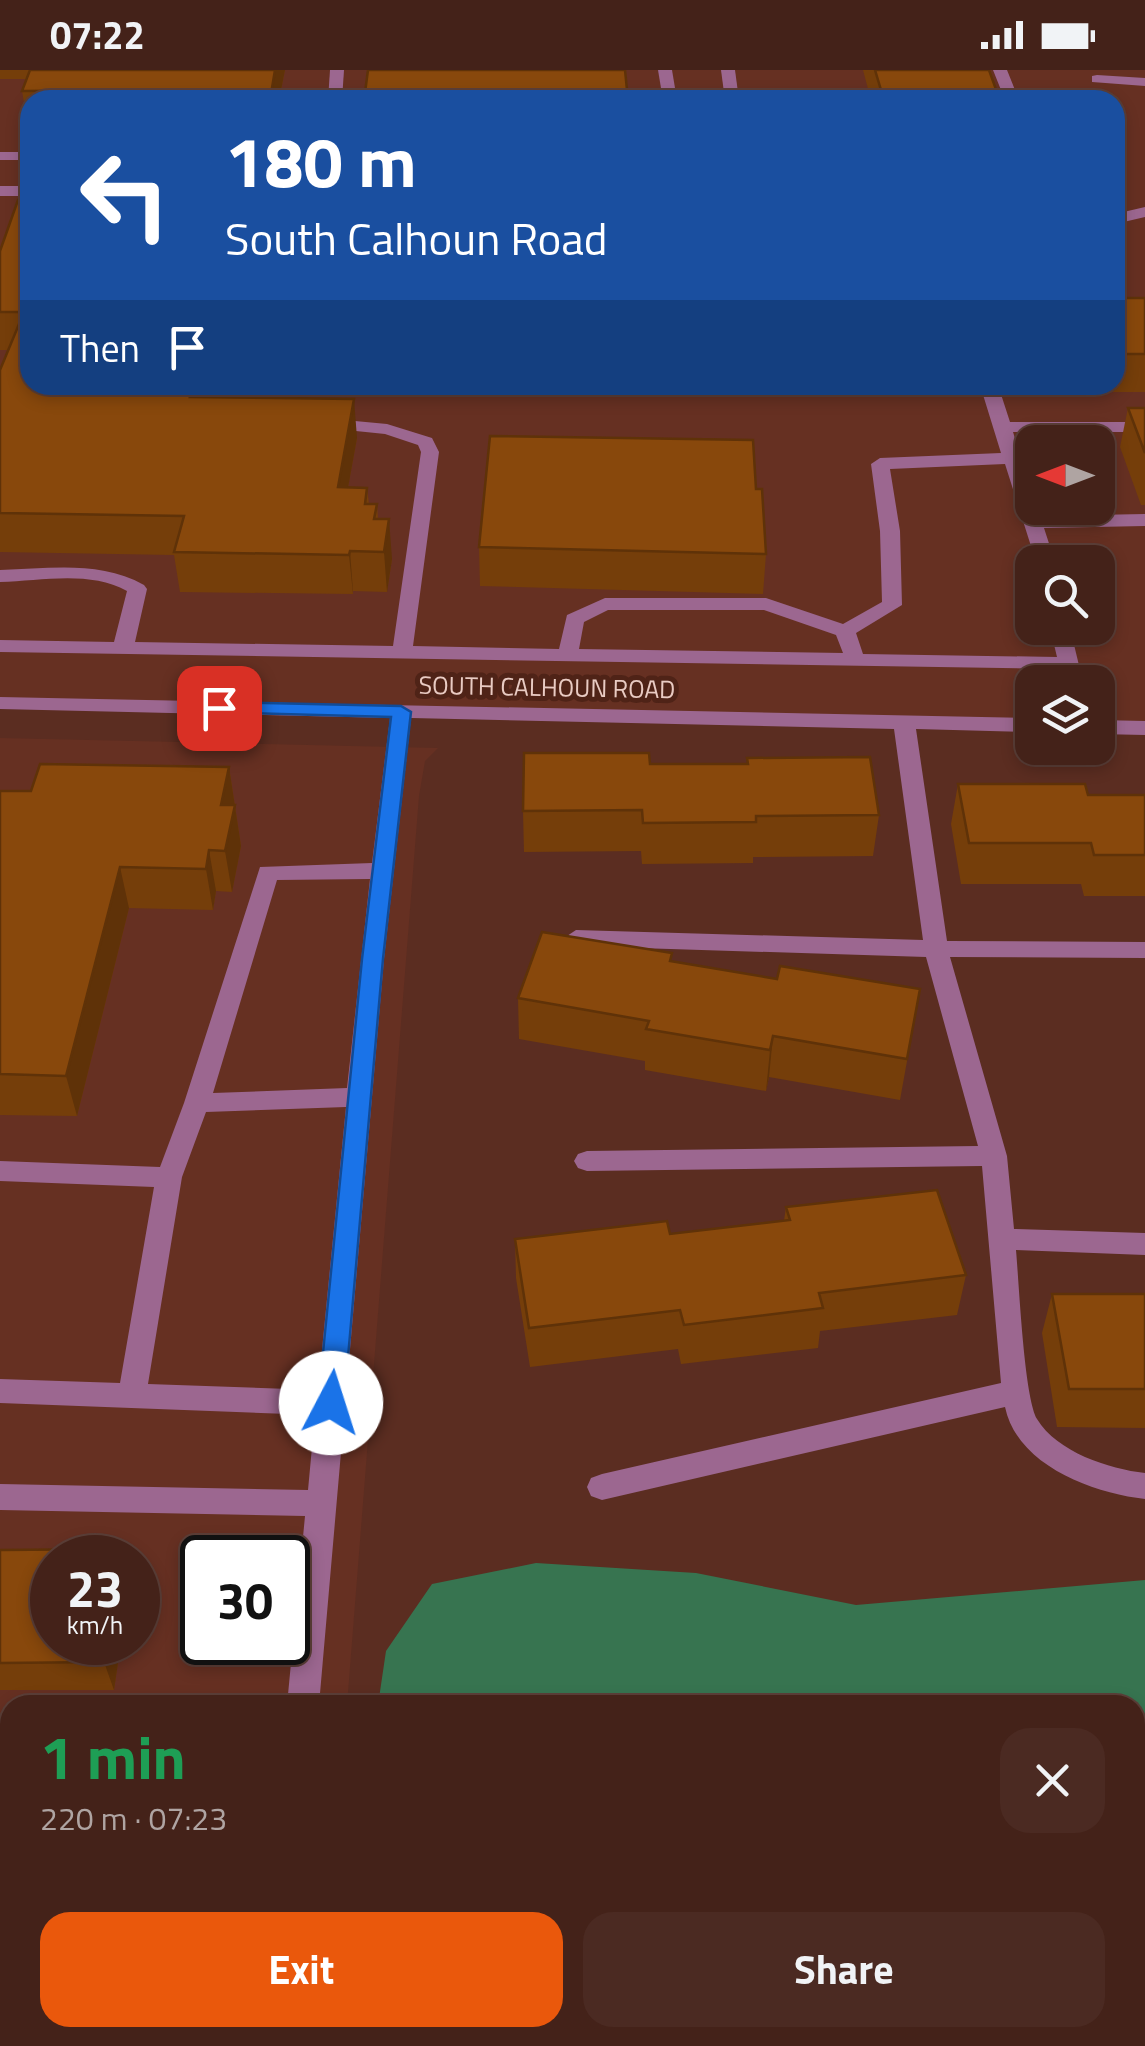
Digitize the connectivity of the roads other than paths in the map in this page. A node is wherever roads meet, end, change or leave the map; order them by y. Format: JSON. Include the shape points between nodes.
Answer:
{"nodes":[{"id":1,"x":1096,"y":75,"type":"edge"},
{"id":2,"x":1145,"y":82,"type":"edge"},
{"id":3,"x":992,"y":395,"type":"edge"},
{"id":4,"x":309,"y":422,"type":"edge"},
{"id":5,"x":1002,"y":427,"type":"junction"},
{"id":6,"x":1145,"y":427,"type":"edge"},
{"id":7,"x":1015,"y":429,"type":"edge"},
{"id":8,"x":1115,"y":430,"type":"edge"},
{"id":9,"x":1012,"y":458,"type":"junction"},
{"id":10,"x":1015,"y":468,"type":"edge"},
{"id":11,"x":1115,"y":516,"type":"edge"},
{"id":12,"x":1145,"y":520,"type":"edge"},
{"id":13,"x":0,"y":576,"type":"edge"},
{"id":14,"x":845,"y":630,"type":"junction"},
{"id":15,"x":0,"y":646,"type":"edge"},
{"id":16,"x":122,"y":648,"type":"junction"},
{"id":17,"x":402,"y":653,"type":"junction"},
{"id":18,"x":568,"y":656,"type":"junction"},
{"id":19,"x":856,"y":662,"type":"junction"},
{"id":20,"x":1015,"y":669,"type":"edge"},
{"id":21,"x":0,"y":703,"type":"edge"},
{"id":22,"x":401,"y":712,"type":"junction"},
{"id":23,"x":904,"y":723,"type":"junction"},
{"id":24,"x":1015,"y":726,"type":"edge"},
{"id":25,"x":1115,"y":727,"type":"edge"},
{"id":26,"x":1145,"y":728,"type":"edge"},
{"id":27,"x":383,"y":871,"type":"junction"},
{"id":28,"x":576,"y":938,"type":"edge"},
{"id":29,"x":938,"y":949,"type":"junction"},
{"id":30,"x":1145,"y":950,"type":"edge"},
{"id":31,"x":360,"y":1097,"type":"junction"},
{"id":32,"x":196,"y":1103,"type":"junction"},
{"id":33,"x":994,"y":1156,"type":"junction"},
{"id":34,"x":587,"y":1161,"type":"dead end"},
{"id":35,"x":0,"y":1171,"type":"edge"},
{"id":36,"x":169,"y":1177,"type":"junction"},
{"id":37,"x":1003,"y":1239,"type":"junction"},
{"id":38,"x":1145,"y":1244,"type":"edge"},
{"id":39,"x":0,"y":1391,"type":"edge"},
{"id":40,"x":1016,"y":1392,"type":"junction"},
{"id":41,"x":132,"y":1396,"type":"junction"},
{"id":42,"x":331,"y":1403,"type":"junction"},
{"id":43,"x":1145,"y":1486,"type":"edge"},
{"id":44,"x":602,"y":1487,"type":"dead end"},
{"id":45,"x":0,"y":1498,"type":"edge"},
{"id":46,"x":322,"y":1503,"type":"junction"},
{"id":47,"x":304,"y":1695,"type":"edge"}],
"edges":[{"from":1,"to":2,"type":"street"},
{"from":3,"to":5,"type":"street"},
{"from":4,"to":17,"type":"street","via":[[387,429],[426,442],[430,452]]},
{"from":5,"to":7,"type":"street"},
{"from":5,"to":9,"type":"street"},
{"from":6,"to":8,"type":"street"},
{"from":9,"to":10,"type":"street"},
{"from":9,"to":14,"type":"street","via":[[880,464],[892,605]]},
{"from":11,"to":12,"type":"street"},
{"from":13,"to":16,"type":"street","via":[[127,581],[137,588]]},
{"from":14,"to":18,"type":"street","via":[[766,604],[605,604],[574,619]]},
{"from":14,"to":19,"type":"street"},
{"from":15,"to":16,"type":"street"},
{"from":16,"to":17,"type":"street"},
{"from":17,"to":18,"type":"street"},
{"from":18,"to":19,"type":"street"},
{"from":19,"to":20,"type":"street"},
{"from":21,"to":22,"type":"street","name":"SOUTH CALHOUN ROAD"},
{"from":22,"to":23,"type":"street","name":"SOUTH CALHOUN ROAD"},
{"from":22,"to":27,"type":"street"},
{"from":23,"to":24,"type":"street","name":"SOUTH CALHOUN ROAD"},
{"from":23,"to":29,"type":"street"},
{"from":25,"to":26,"type":"street"},
{"from":27,"to":31,"type":"street"},
{"from":27,"to":32,"type":"street","via":[[268,872]]},
{"from":28,"to":29,"type":"street"},
{"from":29,"to":30,"type":"street"},
{"from":29,"to":33,"type":"street"},
{"from":31,"to":32,"type":"street"},
{"from":31,"to":42,"type":"street"},
{"from":32,"to":36,"type":"street"},
{"from":33,"to":34,"type":"street"},
{"from":33,"to":37,"type":"street"},
{"from":35,"to":36,"type":"street"},
{"from":36,"to":41,"type":"street"},
{"from":37,"to":38,"type":"street"},
{"from":37,"to":40,"type":"street"},
{"from":39,"to":41,"type":"street"},
{"from":40,"to":43,"type":"street","via":[[1023,1423],[1048,1450]]},
{"from":40,"to":44,"type":"street"},
{"from":41,"to":42,"type":"street"},
{"from":42,"to":46,"type":"street"},
{"from":45,"to":46,"type":"street"},
{"from":46,"to":47,"type":"street"}]}
